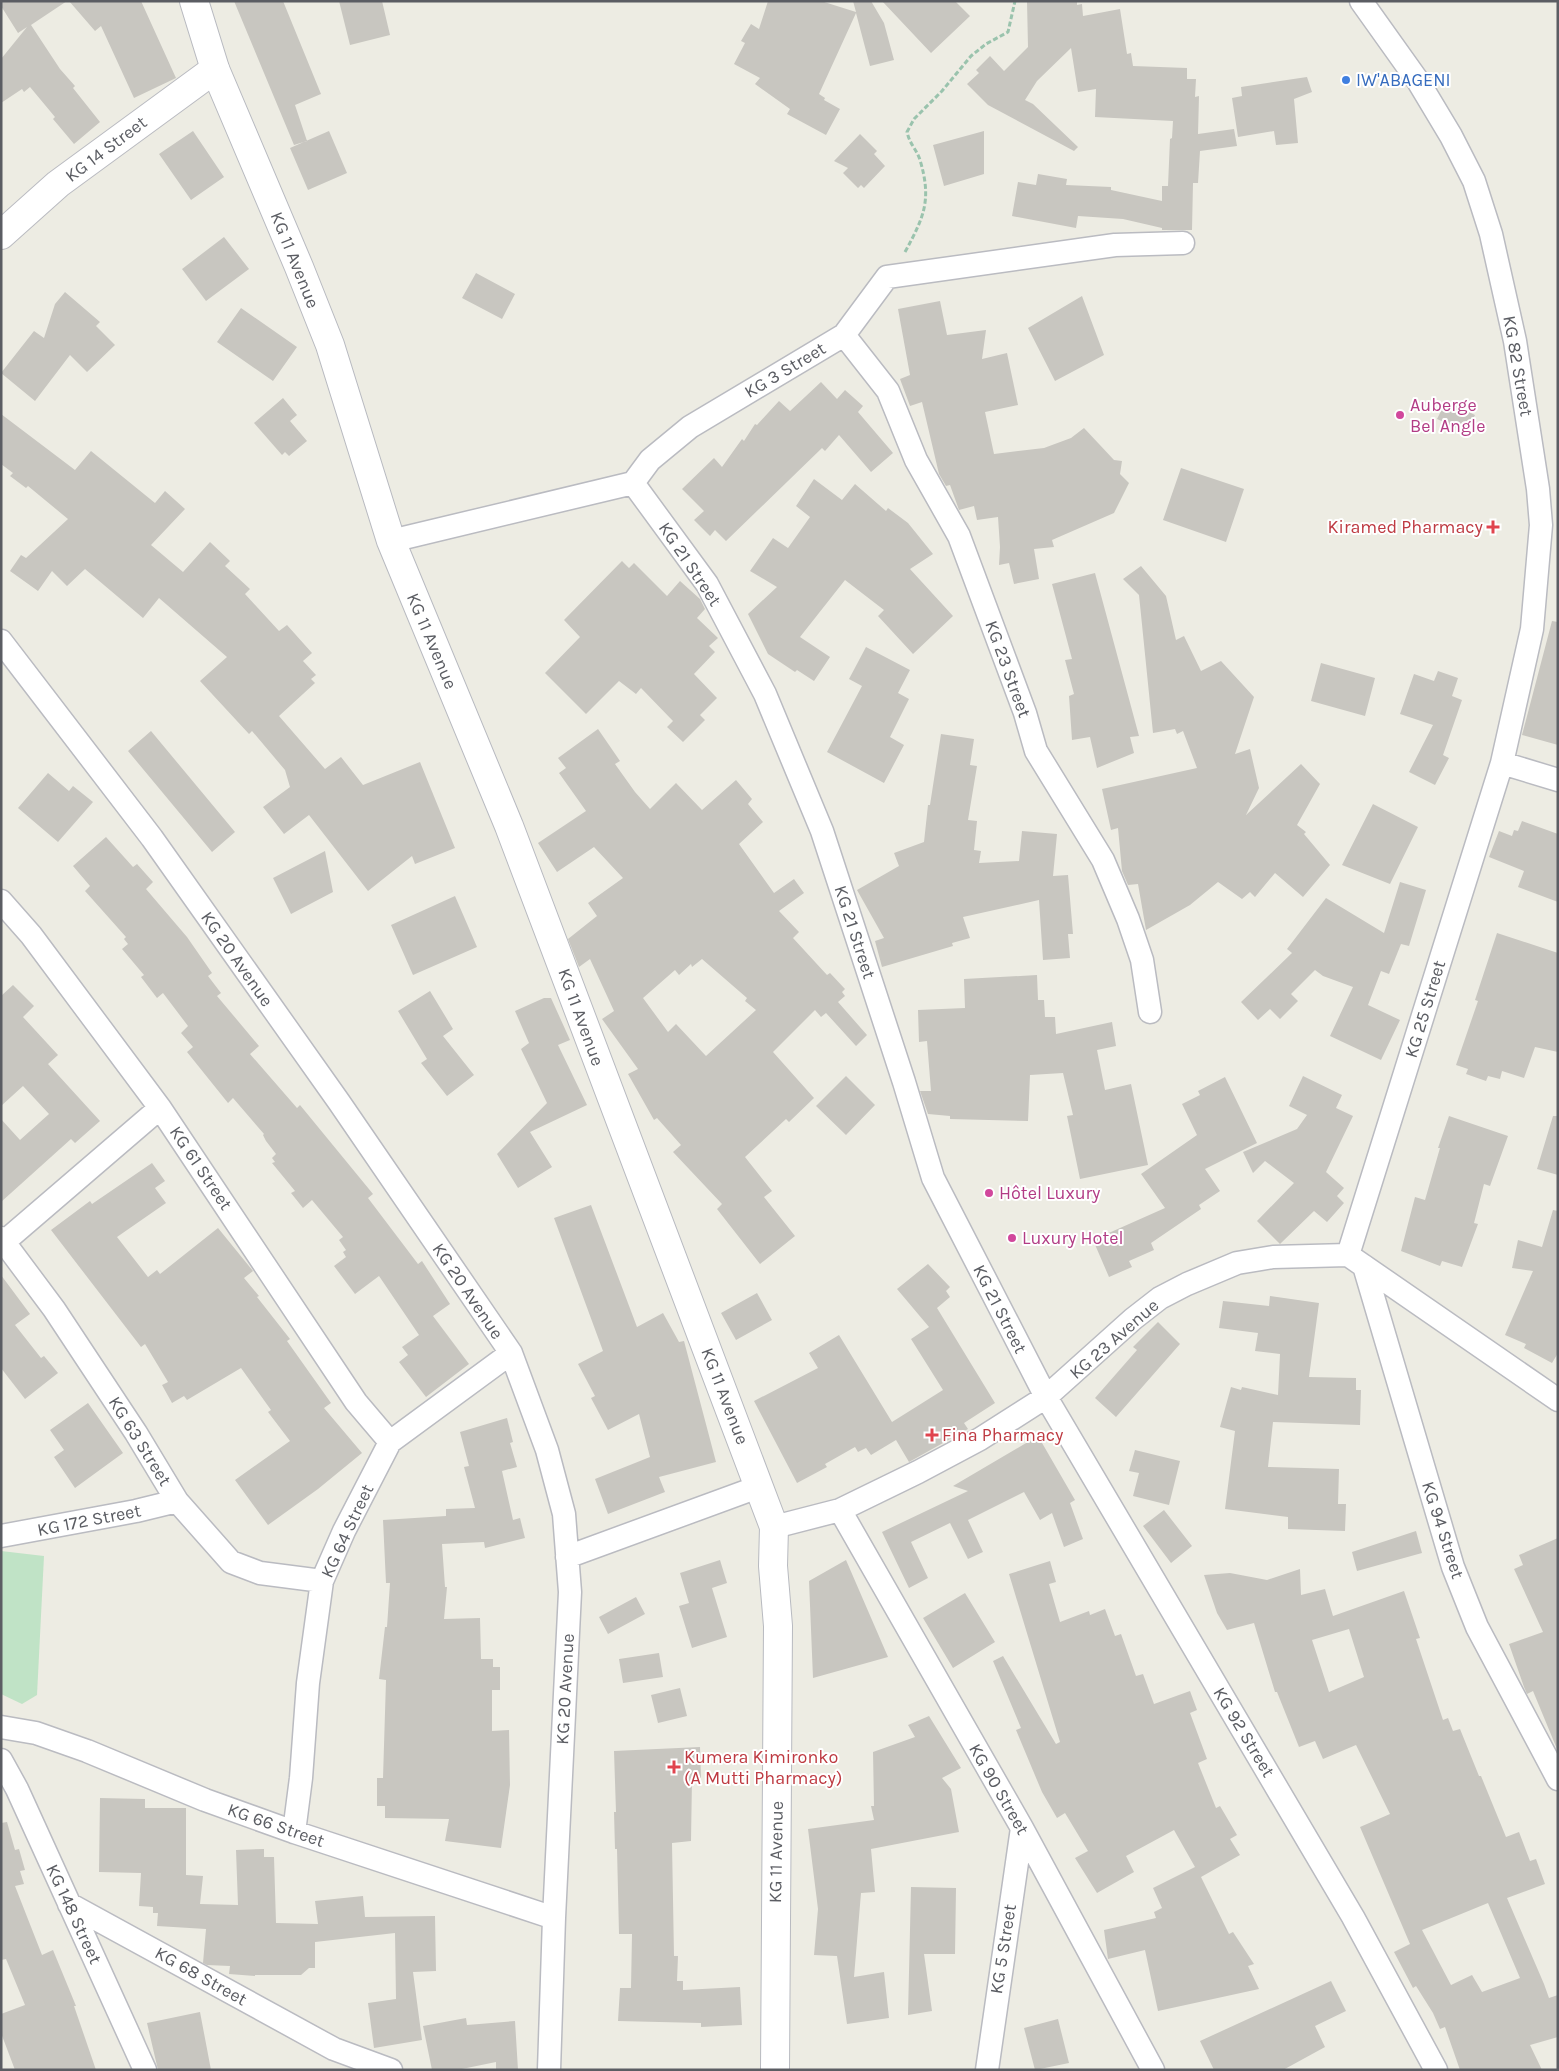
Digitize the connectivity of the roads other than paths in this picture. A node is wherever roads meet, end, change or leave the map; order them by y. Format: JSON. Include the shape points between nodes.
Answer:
{"nodes":[{"id":1,"x":194,"y":1,"type":"edge"},
{"id":2,"x":1361,"y":1,"type":"edge"},
{"id":3,"x":215,"y":69,"type":"junction"},
{"id":4,"x":1,"y":235,"type":"edge"},
{"id":5,"x":1183,"y":243,"type":"dead end"},
{"id":6,"x":844,"y":335,"type":"junction"},
{"id":7,"x":633,"y":483,"type":"junction"},
{"id":8,"x":391,"y":541,"type":"junction"},
{"id":9,"x":1,"y":641,"type":"edge"},
{"id":10,"x":1502,"y":763,"type":"junction"},
{"id":11,"x":1558,"y":780,"type":"edge"},
{"id":12,"x":1,"y":901,"type":"edge"},
{"id":13,"x":1150,"y":1012,"type":"dead end"},
{"id":14,"x":160,"y":1108,"type":"junction"},
{"id":15,"x":2,"y":1240,"type":"edge"},
{"id":16,"x":1356,"y":1260,"type":"junction"},
{"id":17,"x":511,"y":1353,"type":"junction"},
{"id":18,"x":1046,"y":1397,"type":"junction"},
{"id":19,"x":1558,"y":1400,"type":"edge"},
{"id":20,"x":390,"y":1442,"type":"junction"},
{"id":21,"x":758,"y":1486,"type":"junction"},
{"id":22,"x":177,"y":1501,"type":"junction"},
{"id":23,"x":840,"y":1510,"type":"junction"},
{"id":24,"x":774,"y":1527,"type":"junction"},
{"id":25,"x":1,"y":1536,"type":"edge"},
{"id":26,"x":567,"y":1557,"type":"junction"},
{"id":27,"x":322,"y":1581,"type":"junction"},
{"id":28,"x":1,"y":1727,"type":"edge"},
{"id":29,"x":1,"y":1760,"type":"edge"},
{"id":30,"x":1558,"y":1779,"type":"edge"},
{"id":31,"x":1022,"y":1828,"type":"junction"},
{"id":32,"x":294,"y":1832,"type":"junction"},
{"id":33,"x":69,"y":1904,"type":"junction"},
{"id":34,"x":554,"y":1918,"type":"junction"},
{"id":35,"x":335,"y":2059,"type":"edge"},
{"id":36,"x":145,"y":2070,"type":"edge"},
{"id":37,"x":391,"y":2070,"type":"edge"},
{"id":38,"x":549,"y":2070,"type":"edge"},
{"id":39,"x":775,"y":2070,"type":"edge"},
{"id":40,"x":987,"y":2070,"type":"edge"},
{"id":41,"x":1153,"y":2070,"type":"edge"},
{"id":42,"x":1436,"y":2070,"type":"edge"}],
"edges":[{"from":1,"to":3,"type":"main road","name":"KG 11 Avenue"},
{"from":2,"to":10,"type":"street","name":"KG 82 Street","via":[[1418,81],[1474,181],[1491,234],[1515,341],[1541,525],[1532,629]]},
{"from":3,"to":4,"type":"main road","name":"KG 14 Street","via":[[92,158]]},
{"from":3,"to":8,"type":"main road","name":"KG 11 Avenue","via":[[330,345]]},
{"from":5,"to":6,"type":"street","name":"KG 3 Street","via":[[1115,244],[887,277]]},
{"from":6,"to":7,"type":"street","name":"KG 3 Street","via":[[690,427],[650,460]]},
{"from":6,"to":13,"type":"street","name":"KG 23 Street","via":[[888,391],[916,460],[959,536],[1036,751],[1103,860],[1128,919],[1142,960]]},
{"from":7,"to":8,"type":"street"},
{"from":7,"to":18,"type":"street","name":"KG 21 Street","via":[[707,584],[765,694],[822,831],[933,1178]]},
{"from":8,"to":21,"type":"main road","name":"KG 11 Avenue","via":[[509,826]]},
{"from":9,"to":17,"type":"street","name":"KG 20 Avenue","via":[[158,846]]},
{"from":10,"to":11,"type":"street"},
{"from":10,"to":16,"type":"street","name":"KG 25 Street"},
{"from":12,"to":14,"type":"street","name":"KG 61 Street","via":[[31,935]]},
{"from":14,"to":15,"type":"street"},
{"from":14,"to":20,"type":"street","name":"KG 61 Street","via":[[356,1402]]},
{"from":15,"to":22,"type":"street","name":"KG 63 Street","via":[[54,1309]]},
{"from":16,"to":18,"type":"street","name":"KG 23 Avenue","via":[[1299,1255],[1246,1261],[1187,1284],[1160,1298],[1133,1319]]},
{"from":16,"to":19,"type":"street"},
{"from":16,"to":30,"type":"street","name":"KG 94 Street","via":[[1457,1576],[1477,1628]]},
{"from":17,"to":20,"type":"street","name":"KG 64 Street"},
{"from":17,"to":26,"type":"street","name":"KG 20 Avenue","via":[[547,1450],[564,1514]]},
{"from":18,"to":23,"type":"street","name":"KG 23 Avenue","via":[[980,1439]]},
{"from":18,"to":42,"type":"street","name":"KG 92 Street","via":[[1348,1909]]},
{"from":20,"to":27,"type":"street","name":"KG 64 Street"},
{"from":21,"to":24,"type":"main road","name":"KG 11 Avenue"},
{"from":21,"to":26,"type":"street"},
{"from":22,"to":25,"type":"street","name":"KG 172 Street"},
{"from":22,"to":27,"type":"street","name":"KG 63 Street","via":[[231,1562],[260,1574]]},
{"from":23,"to":24,"type":"street","name":"KG 23 Avenue"},
{"from":23,"to":31,"type":"street","name":"KG 90 Street"},
{"from":24,"to":39,"type":"main road","name":"KG 11 Avenue","via":[[773,1566],[778,1626]]},
{"from":26,"to":34,"type":"street","name":"KG 20 Avenue","via":[[570,1592]]},
{"from":27,"to":32,"type":"street","name":"KG 64 Street","via":[[308,1683]]},
{"from":28,"to":32,"type":"street","name":"KG 66 Street","via":[[36,1733],[87,1750],[205,1800]]},
{"from":29,"to":33,"type":"street","name":"KG 148 Street","via":[[18,1789]]},
{"from":31,"to":40,"type":"street","name":"KG 5 Street"},
{"from":31,"to":41,"type":"street","name":"KG 90 Street"},
{"from":32,"to":34,"type":"street","name":"KG 66 Street"},
{"from":33,"to":35,"type":"street","name":"KG 68 Street"},
{"from":33,"to":36,"type":"street","name":"KG 148 Street"},
{"from":34,"to":38,"type":"street","name":"KG 20 Avenue"},
{"from":35,"to":37,"type":"street","name":"KG 68 Street"}]}
